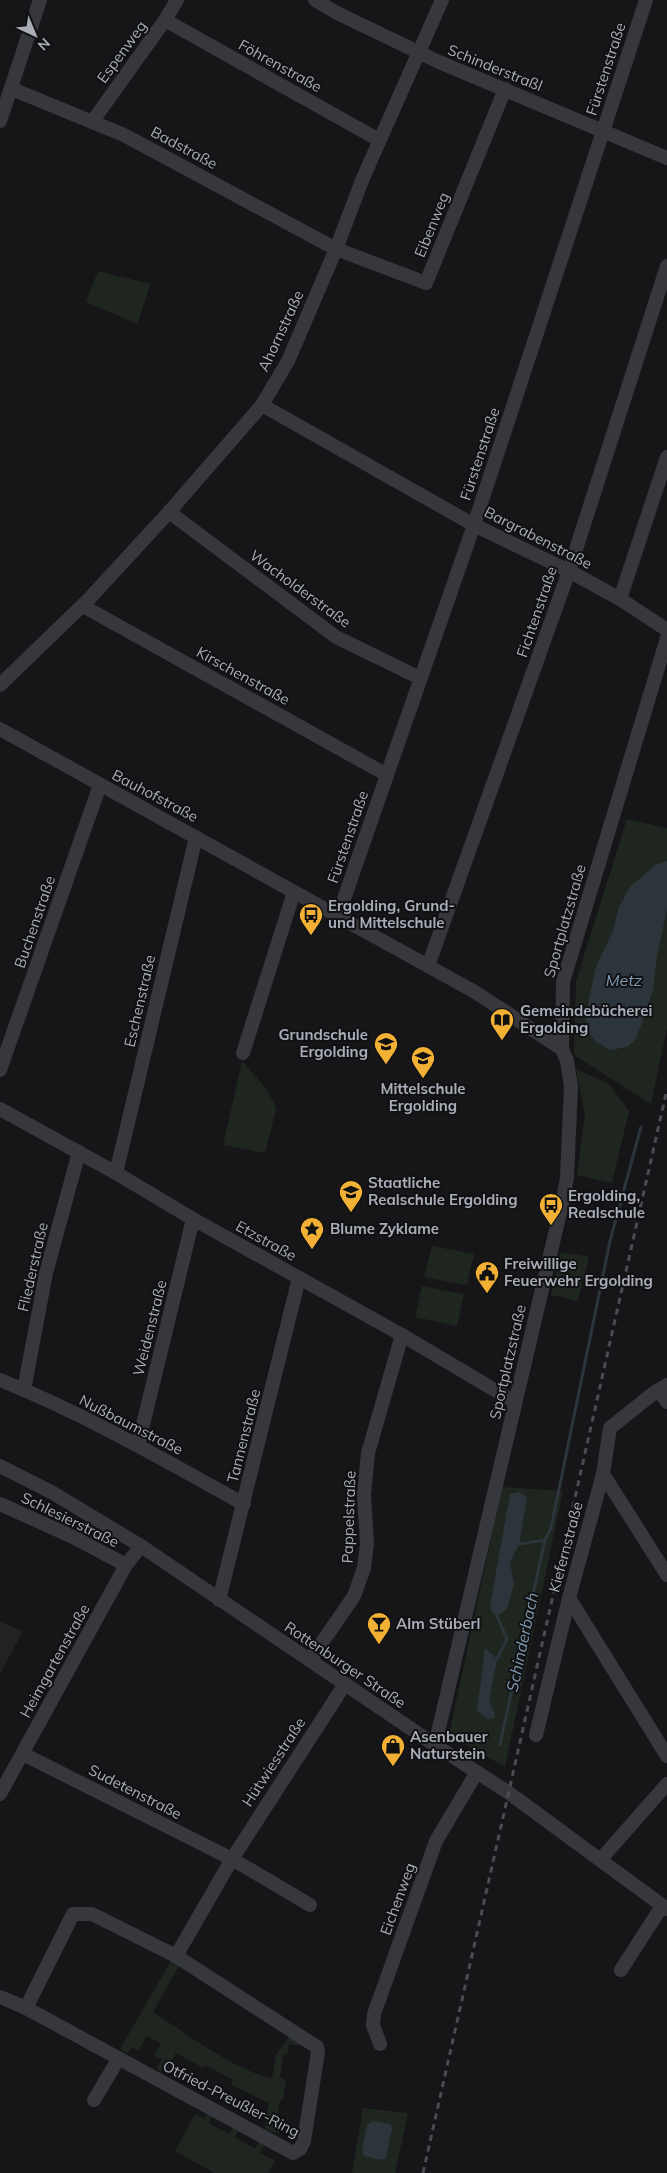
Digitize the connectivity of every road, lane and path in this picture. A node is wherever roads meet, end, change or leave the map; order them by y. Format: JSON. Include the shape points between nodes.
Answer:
{"nodes":[{"id":1,"x":40,"y":0,"type":"edge"},
{"id":2,"x":177,"y":0,"type":"edge"},
{"id":3,"x":315,"y":0,"type":"edge"},
{"id":4,"x":442,"y":0,"type":"edge"},
{"id":5,"x":646,"y":0,"type":"edge"},
{"id":6,"x":165,"y":20,"type":"junction"},
{"id":7,"x":418,"y":52,"type":"junction"},
{"id":8,"x":12,"y":89,"type":"junction"},
{"id":9,"x":505,"y":89,"type":"junction"},
{"id":10,"x":0,"y":121,"type":"edge"},
{"id":11,"x":92,"y":122,"type":"junction"},
{"id":12,"x":602,"y":132,"type":"junction"},
{"id":13,"x":379,"y":140,"type":"junction"},
{"id":14,"x":667,"y":158,"type":"edge"},
{"id":15,"x":336,"y":249,"type":"junction"},
{"id":16,"x":667,"y":266,"type":"edge"},
{"id":17,"x":262,"y":405,"type":"junction"},
{"id":18,"x":667,"y":457,"type":"edge"},
{"id":19,"x":169,"y":512,"type":"junction"},
{"id":20,"x":474,"y":524,"type":"junction"},
{"id":21,"x":569,"y":571,"type":"junction"},
{"id":22,"x":620,"y":599,"type":"junction"},
{"id":23,"x":82,"y":606,"type":"junction"},
{"id":24,"x":667,"y":630,"type":"edge"},
{"id":25,"x":667,"y":638,"type":"edge"},
{"id":26,"x":420,"y":678,"type":"junction"},
{"id":27,"x":0,"y":685,"type":"edge"},
{"id":28,"x":0,"y":729,"type":"edge"},
{"id":29,"x":387,"y":775,"type":"junction"},
{"id":30,"x":100,"y":785,"type":"junction"},
{"id":31,"x":196,"y":837,"type":"junction"},
{"id":32,"x":294,"y":892,"type":"junction"},
{"id":33,"x":338,"y":916,"type":"junction"},
{"id":34,"x":428,"y":966,"type":"junction"},
{"id":35,"x":562,"y":1049,"type":"junction"},
{"id":36,"x":243,"y":1053,"type":"dead end"},
{"id":37,"x":0,"y":1070,"type":"edge"},
{"id":38,"x":0,"y":1109,"type":"edge"},
{"id":39,"x":79,"y":1152,"type":"junction"},
{"id":40,"x":116,"y":1173,"type":"junction"},
{"id":41,"x":193,"y":1219,"type":"junction"},
{"id":42,"x":299,"y":1278,"type":"junction"},
{"id":43,"x":402,"y":1335,"type":"junction"},
{"id":44,"x":0,"y":1380,"type":"edge"},
{"id":45,"x":663,"y":1387,"type":"edge"},
{"id":46,"x":24,"y":1390,"type":"junction"},
{"id":47,"x":515,"y":1402,"type":"junction"},
{"id":48,"x":667,"y":1402,"type":"edge"},
{"id":49,"x":138,"y":1445,"type":"junction"},
{"id":50,"x":0,"y":1466,"type":"edge"},
{"id":51,"x":603,"y":1474,"type":"junction"},
{"id":52,"x":0,"y":1504,"type":"edge"},
{"id":53,"x":244,"y":1504,"type":"junction"},
{"id":54,"x":141,"y":1546,"type":"junction"},
{"id":55,"x":126,"y":1565,"type":"junction"},
{"id":56,"x":667,"y":1575,"type":"edge"},
{"id":57,"x":569,"y":1598,"type":"junction"},
{"id":58,"x":219,"y":1600,"type":"junction"},
{"id":59,"x":310,"y":1660,"type":"junction"},
{"id":60,"x":345,"y":1684,"type":"junction"},
{"id":61,"x":536,"y":1734,"type":"dead end"},
{"id":62,"x":435,"y":1745,"type":"junction"},
{"id":63,"x":23,"y":1754,"type":"junction"},
{"id":64,"x":667,"y":1756,"type":"edge"},
{"id":65,"x":477,"y":1772,"type":"junction"},
{"id":66,"x":5,"y":1774,"type":"edge"},
{"id":67,"x":667,"y":1784,"type":"edge"},
{"id":68,"x":0,"y":1794,"type":"edge"},
{"id":69,"x":232,"y":1859,"type":"junction"},
{"id":70,"x":602,"y":1859,"type":"junction"},
{"id":71,"x":310,"y":1905,"type":"dead end"},
{"id":72,"x":665,"y":1907,"type":"edge"},
{"id":73,"x":176,"y":1956,"type":"junction"},
{"id":74,"x":621,"y":1970,"type":"dead end"},
{"id":75,"x":0,"y":1997,"type":"edge"},
{"id":76,"x":26,"y":2008,"type":"junction"},
{"id":77,"x":380,"y":2044,"type":"dead end"},
{"id":78,"x":119,"y":2058,"type":"junction"},
{"id":79,"x":94,"y":2100,"type":"dead end"}],
"edges":[{"from":1,"to":8,"type":"street"},
{"from":2,"to":6,"type":"street","name":"Espenweg"},
{"from":3,"to":7,"type":"street","name":"Schinderstraßl"},
{"from":4,"to":7,"type":"street","name":"Ahornstraße"},
{"from":5,"to":12,"type":"street","name":"Fürstenstraße"},
{"from":6,"to":11,"type":"street","name":"Espenweg"},
{"from":6,"to":13,"type":"street","name":"Föhrenstraße"},
{"from":7,"to":9,"type":"street","name":"Schinderstraßl"},
{"from":7,"to":13,"type":"street","name":"Ahornstraße"},
{"from":8,"to":10,"type":"street"},
{"from":8,"to":11,"type":"street","name":"Badstraße"},
{"from":9,"to":12,"type":"street","name":"Schinderstraßl"},
{"from":9,"to":15,"type":"street","name":"Eibenweg","via":[[426,283]]},
{"from":11,"to":15,"type":"street","name":"Badstraße"},
{"from":12,"to":14,"type":"street","name":"Schinderstraßl"},
{"from":12,"to":20,"type":"street","name":"Fürstenstraße"},
{"from":13,"to":15,"type":"street","name":"Ahornstraße"},
{"from":15,"to":17,"type":"street","name":"Ahornstraße","via":[[288,361]]},
{"from":16,"to":21,"type":"street","name":"Fichtenstraße"},
{"from":17,"to":19,"type":"street","name":"Ahornstraße"},
{"from":17,"to":20,"type":"street","name":"Bargrabenstraße"},
{"from":18,"to":22,"type":"street"},
{"from":19,"to":23,"type":"street","name":"Ahornstraße"},
{"from":19,"to":26,"type":"street","name":"Wacholderstraße","via":[[336,637]]},
{"from":20,"to":21,"type":"street","name":"Bargrabenstraße"},
{"from":20,"to":26,"type":"street","name":"Fürstenstraße"},
{"from":21,"to":22,"type":"street","name":"Bargrabenstraße"},
{"from":21,"to":34,"type":"street","name":"Fichtenstraße"},
{"from":22,"to":24,"type":"street","name":"Bargrabenstraße"},
{"from":23,"to":27,"type":"street","name":"Ahornstraße"},
{"from":23,"to":29,"type":"street","name":"Kirschenstraße"},
{"from":25,"to":35,"type":"street","name":"Sportplatzstraße","via":[[563,982]]},
{"from":26,"to":29,"type":"street","name":"Fürstenstraße"},
{"from":28,"to":30,"type":"street","name":"Bauhofstraße"},
{"from":29,"to":33,"type":"street","name":"Fürstenstraße"},
{"from":30,"to":31,"type":"street","name":"Bauhofstraße"},
{"from":30,"to":37,"type":"street","name":"Buchenstraße"},
{"from":31,"to":32,"type":"street","name":"Bauhofstraße"},
{"from":31,"to":40,"type":"street","name":"Eschenstraße"},
{"from":32,"to":33,"type":"street","name":"Bauhofstraße"},
{"from":32,"to":36,"type":"street"},
{"from":33,"to":34,"type":"street","name":"Bauhofstraße"},
{"from":34,"to":35,"type":"street","name":"Bauhofstraße","via":[[475,992]]},
{"from":35,"to":47,"type":"street","name":"Sportplatzstraße","via":[[571,1086],[564,1200]]},
{"from":38,"to":39,"type":"street","name":"Etzstraße"},
{"from":39,"to":40,"type":"street","name":"Etzstraße"},
{"from":39,"to":46,"type":"street","name":"Fliederstraße","via":[[46,1273]]},
{"from":40,"to":41,"type":"street","name":"Etzstraße"},
{"from":41,"to":42,"type":"street","name":"Etzstraße"},
{"from":41,"to":49,"type":"street","name":"Weidenstraße"},
{"from":42,"to":43,"type":"street","name":"Etzstraße"},
{"from":42,"to":53,"type":"street","name":"Tannenstraße"},
{"from":43,"to":47,"type":"street","name":"Etzstraße"},
{"from":43,"to":59,"type":"street","name":"Pappelstraße","via":[[368,1453],[364,1495],[367,1544],[364,1568],[354,1596]]},
{"from":44,"to":46,"type":"street","name":"Nußbaumstraße"},
{"from":45,"to":48,"type":"street","name":"Kiefernstraße"},
{"from":45,"to":51,"type":"street","name":"Kiefernstraße","via":[[610,1428]]},
{"from":46,"to":49,"type":"street","name":"Nußbaumstraße"},
{"from":47,"to":62,"type":"street","name":"Sportplatzstraße"},
{"from":49,"to":53,"type":"street","name":"Nußbaumstraße"},
{"from":50,"to":54,"type":"street","name":"Rottenburger Straße","via":[[53,1492]]},
{"from":51,"to":56,"type":"street"},
{"from":51,"to":57,"type":"street","name":"Kiefernstraße"},
{"from":52,"to":55,"type":"street","name":"Schlesierstraße"},
{"from":53,"to":58,"type":"street","name":"Tannenstraße"},
{"from":54,"to":55,"type":"street","name":"Heimgartenstraße"},
{"from":54,"to":58,"type":"street","name":"Rottenburger Straße"},
{"from":55,"to":63,"type":"street","name":"Heimgartenstraße"},
{"from":57,"to":61,"type":"street","name":"Kiefernstraße"},
{"from":57,"to":64,"type":"street"},
{"from":58,"to":59,"type":"street","name":"Rottenburger Straße"},
{"from":59,"to":60,"type":"street","name":"Rottenburger Straße"},
{"from":60,"to":62,"type":"street","name":"Rottenburger Straße"},
{"from":60,"to":69,"type":"street","name":"Hütwiesstraße"},
{"from":62,"to":65,"type":"street","name":"Rottenburger Straße"},
{"from":63,"to":66,"type":"street","name":"Heimgartenstraße"},
{"from":63,"to":69,"type":"street","name":"Sudetenstraße"},
{"from":65,"to":70,"type":"street","name":"Rottenburger Straße"},
{"from":65,"to":77,"type":"street","name":"Eichenweg","via":[[436,1841],[374,2014],[373,2025]]},
{"from":66,"to":68,"type":"street","name":"Heimgartenstraße"},
{"from":67,"to":70,"type":"street"},
{"from":69,"to":71,"type":"street"},
{"from":69,"to":73,"type":"street","name":"Hütwiesstraße"},
{"from":70,"to":72,"type":"street","name":"Rottenburger Straße"},
{"from":72,"to":74,"type":"street","name":"Rottenburger Straße"},
{"from":73,"to":76,"type":"street","name":"Otfried-Preußler-Ring","via":[[92,1914],[73,1914]]},
{"from":73,"to":78,"type":"street","name":"Otfried-Preußler-Ring","via":[[317,2047],[306,2131],[300,2149],[293,2152]]},
{"from":75,"to":76,"type":"street","name":"Otfried-Preußler-Ring"},
{"from":76,"to":78,"type":"street","name":"Otfried-Preußler-Ring"},
{"from":78,"to":79,"type":"street"}]}
